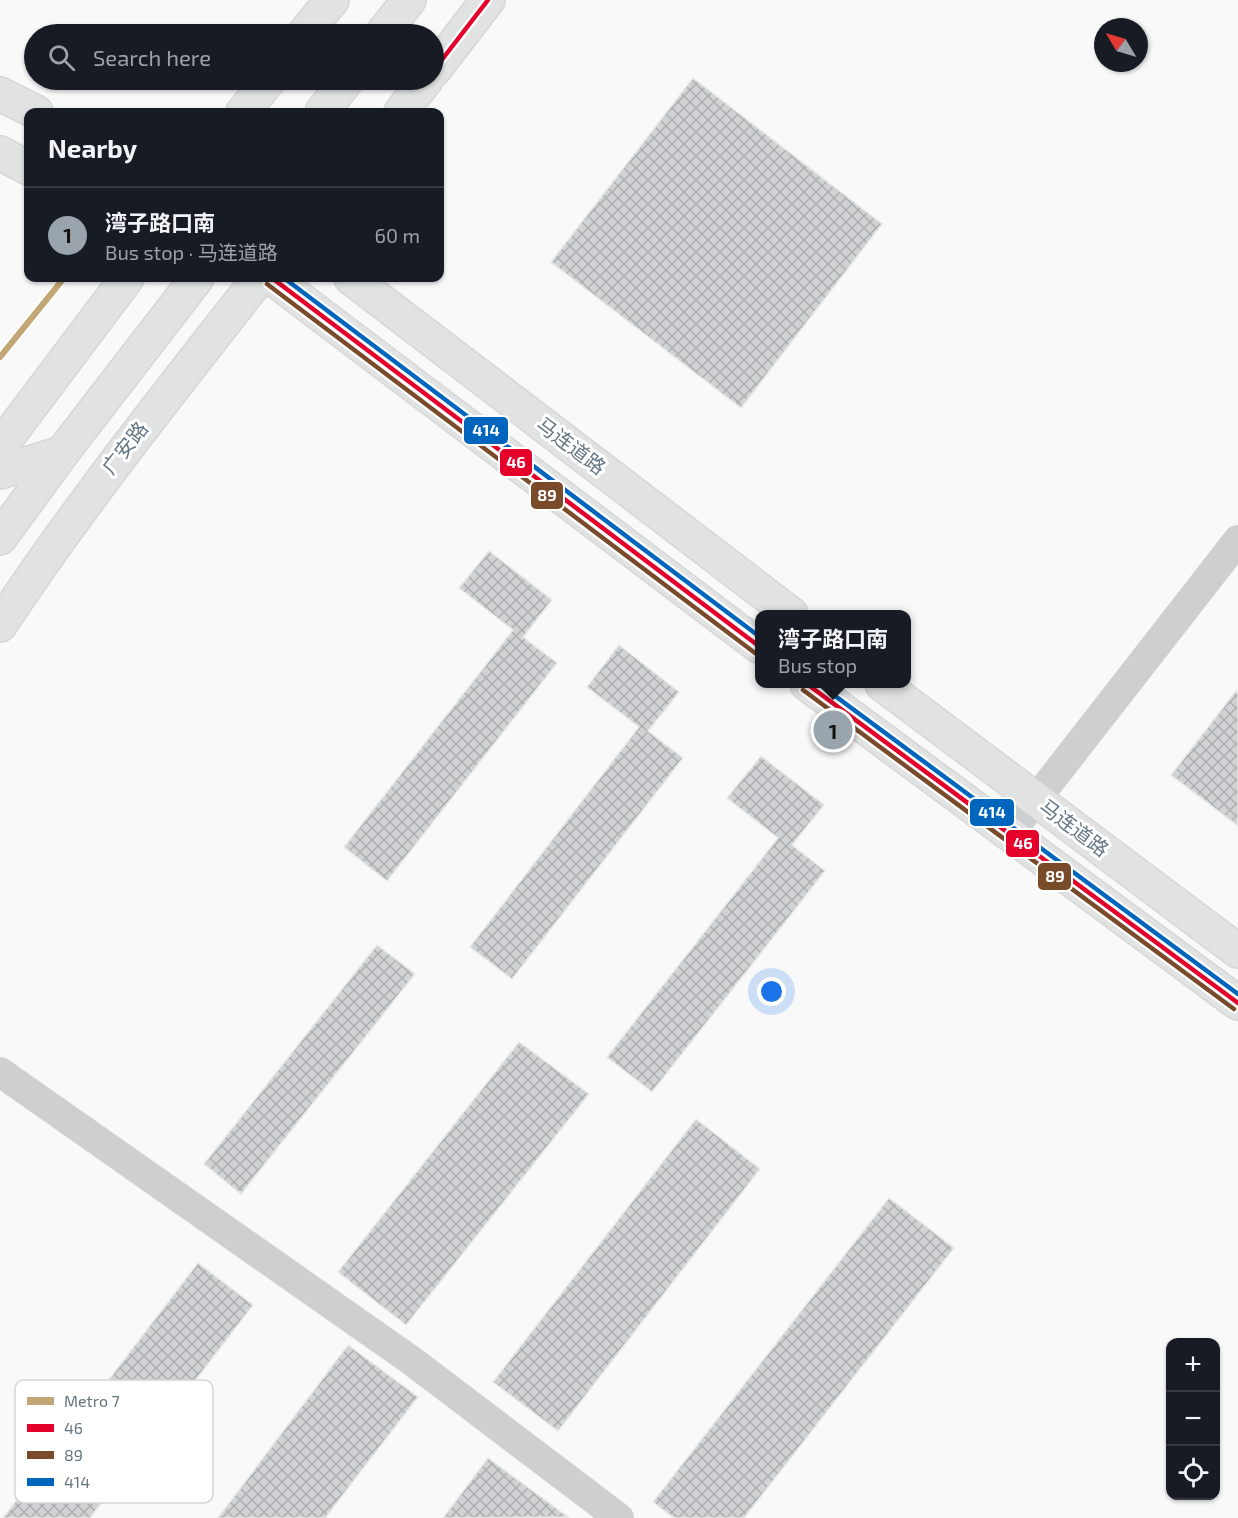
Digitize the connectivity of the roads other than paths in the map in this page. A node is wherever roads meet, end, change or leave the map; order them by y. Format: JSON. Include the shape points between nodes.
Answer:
{"nodes":[{"id":1,"x":332,"y":0,"type":"edge"},
{"id":2,"x":409,"y":0,"type":"edge"},
{"id":3,"x":488,"y":0,"type":"edge"},
{"id":4,"x":312,"y":24,"type":"edge"},
{"id":5,"x":390,"y":24,"type":"edge"},
{"id":6,"x":444,"y":57,"type":"edge"},
{"id":7,"x":261,"y":90,"type":"edge"},
{"id":8,"x":339,"y":90,"type":"edge"},
{"id":9,"x":418,"y":90,"type":"edge"},
{"id":10,"x":0,"y":94,"type":"edge"},
{"id":11,"x":28,"y":108,"type":"edge"},
{"id":12,"x":246,"y":108,"type":"edge"},
{"id":13,"x":325,"y":108,"type":"edge"},
{"id":14,"x":404,"y":108,"type":"edge"},
{"id":15,"x":0,"y":153,"type":"edge"},
{"id":16,"x":24,"y":166,"type":"edge"},
{"id":17,"x":124,"y":282,"type":"edge"},
{"id":18,"x":194,"y":282,"type":"edge"},
{"id":19,"x":256,"y":282,"type":"edge"},
{"id":20,"x":277,"y":282,"type":"edge"},
{"id":21,"x":356,"y":282,"type":"edge"},
{"id":22,"x":0,"y":447,"type":"edge"},
{"id":23,"x":63,"y":453,"type":"junction"},
{"id":24,"x":0,"y":472,"type":"edge"},
{"id":25,"x":0,"y":538,"type":"edge"},
{"id":26,"x":1238,"y":540,"type":"edge"},
{"id":27,"x":784,"y":610,"type":"edge"},
{"id":28,"x":0,"y":625,"type":"edge"},
{"id":29,"x":755,"y":644,"type":"edge"},
{"id":30,"x":812,"y":688,"type":"edge"},
{"id":31,"x":887,"y":688,"type":"edge"},
{"id":32,"x":1036,"y":800,"type":"junction"},
{"id":33,"x":1009,"y":834,"type":"junction"},
{"id":34,"x":1238,"y":951,"type":"edge"},
{"id":35,"x":1238,"y":1003,"type":"edge"},
{"id":36,"x":0,"y":1072,"type":"edge"},
{"id":37,"x":619,"y":1518,"type":"edge"}],
"edges":[{"from":1,"to":4,"type":"main road"},
{"from":2,"to":5,"type":"main road"},
{"from":3,"to":6,"type":"main road"},
{"from":7,"to":12,"type":"main road"},
{"from":8,"to":13,"type":"main road"},
{"from":9,"to":14,"type":"main road"},
{"from":10,"to":11,"type":"main road"},
{"from":15,"to":16,"type":"main road"},
{"from":17,"to":22,"type":"main road"},
{"from":18,"to":23,"type":"main road"},
{"from":19,"to":28,"type":"main road","name":"广安路","via":[[103,477]]},
{"from":20,"to":29,"type":"main road"},
{"from":21,"to":27,"type":"main road","name":"马连道路"},
{"from":23,"to":24,"type":"main road"},
{"from":23,"to":25,"type":"main road"},
{"from":26,"to":32,"type":"street"},
{"from":30,"to":33,"type":"main road"},
{"from":31,"to":32,"type":"main road","name":"马连道路"},
{"from":32,"to":33,"type":"street"},
{"from":32,"to":34,"type":"main road","name":"马连道路"},
{"from":33,"to":35,"type":"main road"},
{"from":36,"to":37,"type":"street","via":[[412,1361]]}]}
